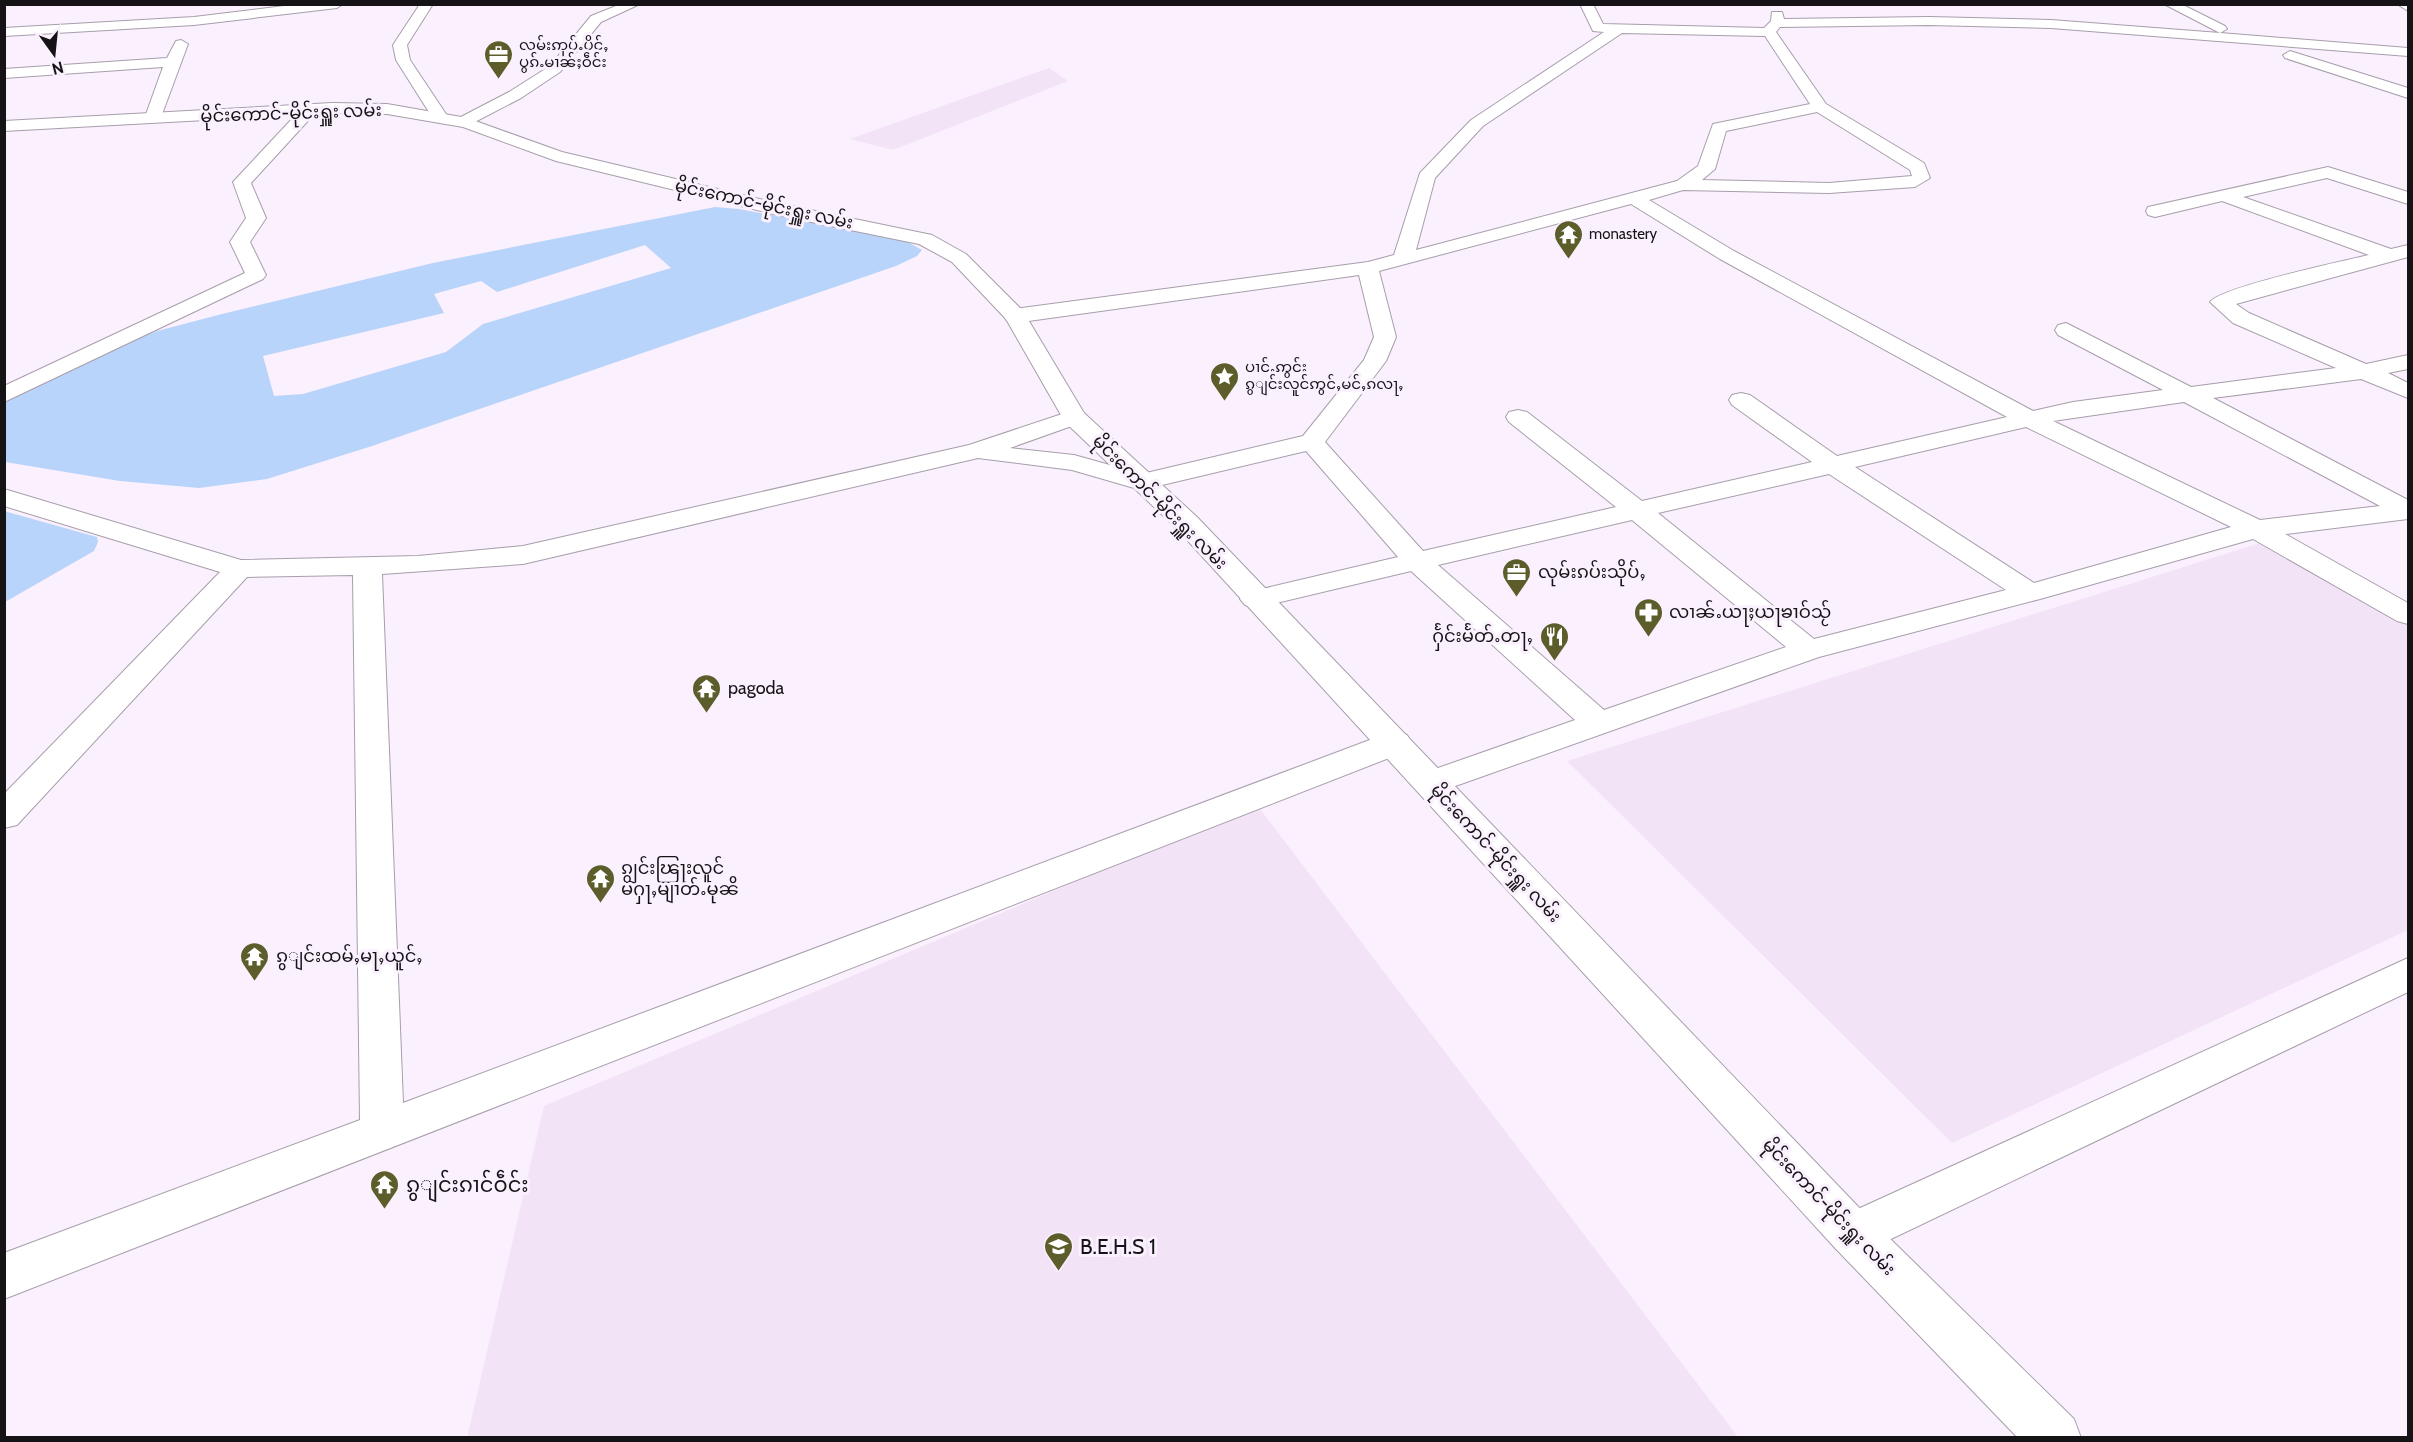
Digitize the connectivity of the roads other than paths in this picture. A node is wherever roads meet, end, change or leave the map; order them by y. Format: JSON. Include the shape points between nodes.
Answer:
{"nodes":[{"id":1,"x":206,"y":4,"type":"edge"},
{"id":2,"x":338,"y":4,"type":"edge"},
{"id":3,"x":427,"y":4,"type":"edge"},
{"id":4,"x":634,"y":4,"type":"edge"},
{"id":5,"x":1586,"y":4,"type":"edge"},
{"id":6,"x":1776,"y":4,"type":"edge"},
{"id":7,"x":2170,"y":4,"type":"edge"},
{"id":8,"x":2403,"y":4,"type":"edge"},
{"id":9,"x":2409,"y":7,"type":"edge"},
{"id":10,"x":194,"y":21,"type":"junction"},
{"id":11,"x":1773,"y":27,"type":"junction"},
{"id":12,"x":1620,"y":28,"type":"junction"},
{"id":13,"x":4,"y":32,"type":"edge"},
{"id":14,"x":2237,"y":37,"type":"junction"},
{"id":15,"x":2409,"y":52,"type":"edge"},
{"id":16,"x":172,"y":62,"type":"junction"},
{"id":17,"x":4,"y":74,"type":"edge"},
{"id":18,"x":2409,"y":93,"type":"edge"},
{"id":19,"x":1820,"y":107,"type":"junction"},
{"id":20,"x":310,"y":110,"type":"junction"},
{"id":21,"x":153,"y":117,"type":"junction"},
{"id":22,"x":451,"y":120,"type":"junction"},
{"id":23,"x":4,"y":126,"type":"edge"},
{"id":24,"x":1683,"y":185,"type":"junction"},
{"id":25,"x":2224,"y":196,"type":"junction"},
{"id":26,"x":1633,"y":198,"type":"junction"},
{"id":27,"x":2409,"y":198,"type":"edge"},
{"id":28,"x":2155,"y":211,"type":"dead end"},
{"id":29,"x":2402,"y":256,"type":"edge"},
{"id":30,"x":1403,"y":259,"type":"junction"},
{"id":31,"x":1368,"y":268,"type":"junction"},
{"id":32,"x":1015,"y":316,"type":"junction"},
{"id":33,"x":2066,"y":330,"type":"dead end"},
{"id":34,"x":2409,"y":362,"type":"edge"},
{"id":35,"x":2367,"y":371,"type":"junction"},
{"id":36,"x":2409,"y":392,"type":"edge"},
{"id":37,"x":4,"y":395,"type":"edge"},
{"id":38,"x":2189,"y":395,"type":"junction"},
{"id":39,"x":1741,"y":400,"type":"dead end"},
{"id":40,"x":1074,"y":417,"type":"junction"},
{"id":41,"x":1518,"y":417,"type":"dead end"},
{"id":42,"x":2029,"y":419,"type":"junction"},
{"id":43,"x":1312,"y":442,"type":"junction"},
{"id":44,"x":976,"y":451,"type":"junction"},
{"id":45,"x":1833,"y":465,"type":"junction"},
{"id":46,"x":1141,"y":482,"type":"junction"},
{"id":47,"x":4,"y":497,"type":"edge"},
{"id":48,"x":1637,"y":510,"type":"junction"},
{"id":49,"x":2409,"y":511,"type":"edge"},
{"id":50,"x":2256,"y":529,"type":"junction"},
{"id":51,"x":1416,"y":561,"type":"junction"},
{"id":52,"x":367,"y":566,"type":"junction"},
{"id":53,"x":239,"y":569,"type":"junction"},
{"id":54,"x":2030,"y":593,"type":"junction"},
{"id":55,"x":1256,"y":599,"type":"junction"},
{"id":56,"x":2409,"y":615,"type":"edge"},
{"id":57,"x":1808,"y":650,"type":"junction"},
{"id":58,"x":1598,"y":723,"type":"junction"},
{"id":59,"x":1395,"y":743,"type":"junction"},
{"id":60,"x":1430,"y":783,"type":"junction"},
{"id":61,"x":4,"y":816,"type":"edge"},
{"id":62,"x":2409,"y":974,"type":"edge"},
{"id":63,"x":381,"y":1131,"type":"junction"},
{"id":64,"x":1853,"y":1234,"type":"junction"},
{"id":65,"x":4,"y":1276,"type":"edge"},
{"id":66,"x":2055,"y":1437,"type":"edge"}],
"edges":[{"from":1,"to":10,"type":"street"},
{"from":2,"to":10,"type":"street"},
{"from":3,"to":22,"type":"street","via":[[400,45],[403,60]]},
{"from":4,"to":22,"type":"street","via":[[596,19],[555,69],[515,95]]},
{"from":5,"to":12,"type":"street","via":[[1598,28]]},
{"from":6,"to":11,"type":"street"},
{"from":7,"to":14,"type":"street"},
{"from":8,"to":9,"type":"street"},
{"from":10,"to":13,"type":"street"},
{"from":10,"to":16,"type":"street"},
{"from":11,"to":12,"type":"street"},
{"from":11,"to":14,"type":"street","via":[[1929,21]]},
{"from":11,"to":19,"type":"street"},
{"from":12,"to":30,"type":"street","via":[[1477,123],[1426,177]]},
{"from":14,"to":15,"type":"street"},
{"from":14,"to":18,"type":"street"},
{"from":16,"to":17,"type":"street"},
{"from":16,"to":21,"type":"street"},
{"from":19,"to":24,"type":"street","via":[[1719,127],[1706,170]]},
{"from":19,"to":24,"type":"street","via":[[1918,167],[1921,178],[1915,182],[1829,188]]},
{"from":20,"to":21,"type":"street","name":"မိုင်းကောင်-မိုင်းရှူး လမ်း"},
{"from":20,"to":22,"type":"street","name":"မိုင်းကောင်-မိုင်းရှူး လမ်း","via":[[387,109]]},
{"from":20,"to":37,"type":"street","via":[[242,182],[256,218],[240,242],[256,275]]},
{"from":21,"to":23,"type":"street","name":"မိုင်းကောင်-မိုင်းရှူး လမ်း"},
{"from":22,"to":32,"type":"street","name":"မိုင်းကောင်-မိုင်းရှူး လမ်း","via":[[556,156],[777,209],[925,239],[959,258]]},
{"from":24,"to":26,"type":"street"},
{"from":25,"to":27,"type":"street","via":[[2328,172]]},
{"from":25,"to":28,"type":"street"},
{"from":25,"to":29,"type":"street"},
{"from":26,"to":30,"type":"street"},
{"from":26,"to":42,"type":"street","via":[[1727,255]]},
{"from":29,"to":35,"type":"street","via":[[2248,292],[2221,302],[2241,318]]},
{"from":30,"to":31,"type":"street"},
{"from":31,"to":32,"type":"street"},
{"from":31,"to":43,"type":"street","via":[[1385,337],[1376,361]]},
{"from":32,"to":40,"type":"street","name":"မိုင်းကောင်-မိုင်းရှူး လမ်း"},
{"from":33,"to":38,"type":"street"},
{"from":34,"to":35,"type":"street"},
{"from":35,"to":36,"type":"street"},
{"from":35,"to":38,"type":"street"},
{"from":38,"to":42,"type":"street","via":[[2073,409]]},
{"from":38,"to":49,"type":"street"},
{"from":39,"to":45,"type":"street"},
{"from":40,"to":44,"type":"street"},
{"from":40,"to":46,"type":"street","name":"မိုင်းကောင်-မိုင်းရှူး လမ်း"},
{"from":41,"to":48,"type":"street"},
{"from":42,"to":45,"type":"street"},
{"from":42,"to":50,"type":"street"},
{"from":43,"to":46,"type":"street"},
{"from":43,"to":51,"type":"street"},
{"from":44,"to":46,"type":"street","via":[[1074,464]]},
{"from":44,"to":52,"type":"street","via":[[523,555]]},
{"from":45,"to":48,"type":"street"},
{"from":45,"to":54,"type":"street"},
{"from":46,"to":55,"type":"street","name":"မိုင်းကောင်-မိုင်းရှူး လမ်း","via":[[1187,524]]},
{"from":47,"to":53,"type":"street"},
{"from":48,"to":51,"type":"street"},
{"from":48,"to":57,"type":"street"},
{"from":49,"to":50,"type":"street"},
{"from":50,"to":54,"type":"street"},
{"from":50,"to":56,"type":"street"},
{"from":51,"to":55,"type":"street"},
{"from":51,"to":58,"type":"street"},
{"from":52,"to":53,"type":"street"},
{"from":52,"to":63,"type":"street"},
{"from":53,"to":61,"type":"street"},
{"from":54,"to":57,"type":"street"},
{"from":55,"to":59,"type":"street","name":"မိုင်းကောင်-မိုင်းရှူး လမ်း"},
{"from":57,"to":58,"type":"street"},
{"from":58,"to":60,"type":"street"},
{"from":59,"to":60,"type":"street","name":"မိုင်းကောင်-မိုင်းရှူး လမ်း"},
{"from":59,"to":63,"type":"street"},
{"from":60,"to":64,"type":"street","name":"မိုင်းကောင်-မိုင်းရှူး လမ်း"},
{"from":62,"to":64,"type":"street"},
{"from":63,"to":65,"type":"street"},
{"from":64,"to":66,"type":"street","name":"မိုင်းကောင်-မိုင်းရှူး လမ်း"}]}
